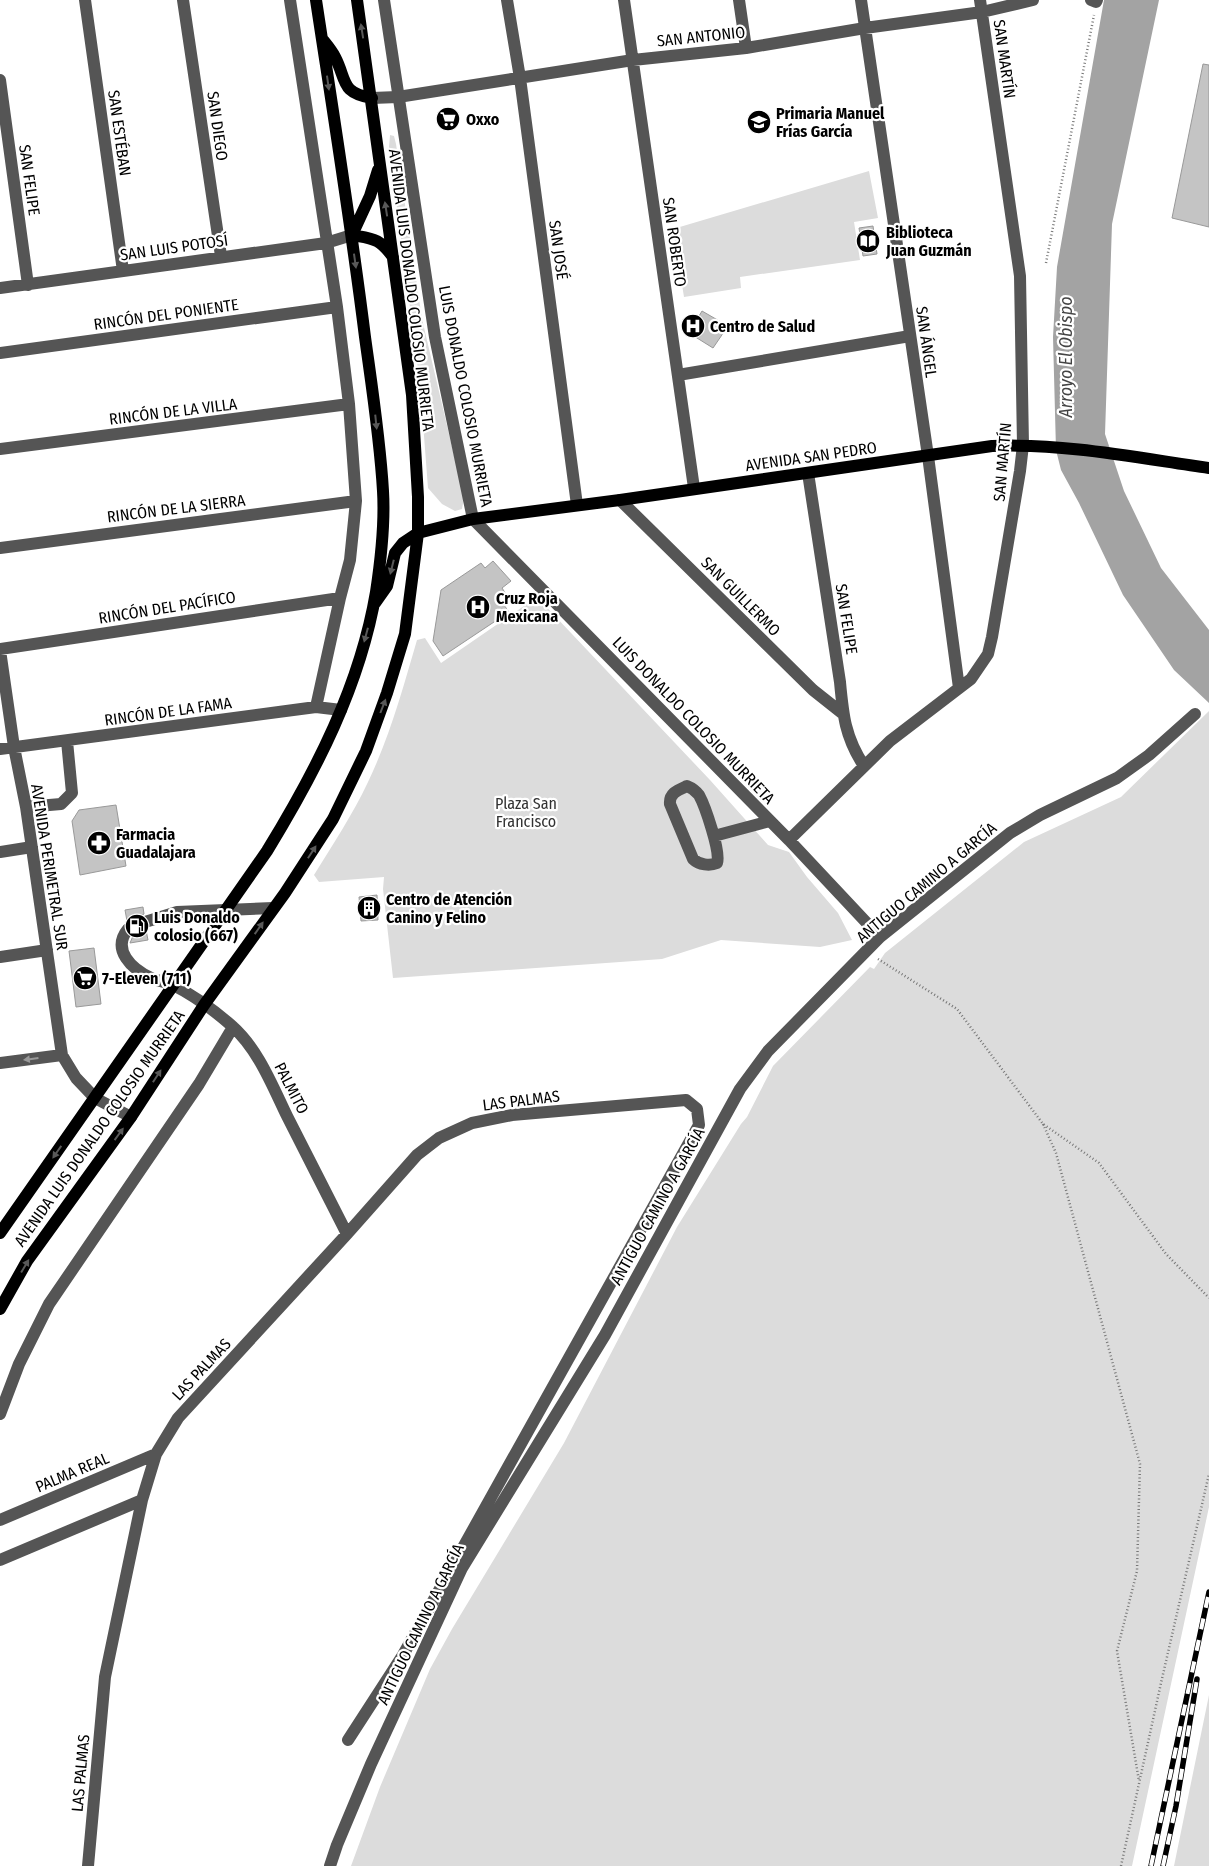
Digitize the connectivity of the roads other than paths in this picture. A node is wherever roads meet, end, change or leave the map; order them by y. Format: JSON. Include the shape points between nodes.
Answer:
{"nodes":[{"id":1,"x":85,"y":0,"type":"edge"},
{"id":2,"x":183,"y":0,"type":"edge"},
{"id":3,"x":290,"y":0,"type":"edge"},
{"id":4,"x":316,"y":0,"type":"edge"},
{"id":5,"x":357,"y":0,"type":"edge"},
{"id":6,"x":384,"y":0,"type":"edge"},
{"id":7,"x":507,"y":0,"type":"edge"},
{"id":8,"x":624,"y":0,"type":"edge"},
{"id":9,"x":739,"y":0,"type":"edge"},
{"id":10,"x":861,"y":0,"type":"edge"},
{"id":11,"x":1033,"y":0,"type":"edge"},
{"id":12,"x":981,"y":6,"type":"edge"},
{"id":13,"x":865,"y":28,"type":"junction"},
{"id":14,"x":322,"y":38,"type":"junction"},
{"id":15,"x":746,"y":48,"type":"junction"},
{"id":16,"x":633,"y":60,"type":"junction"},
{"id":17,"x":520,"y":78,"type":"junction"},
{"id":18,"x":0,"y":80,"type":"edge"},
{"id":19,"x":398,"y":97,"type":"junction"},
{"id":20,"x":372,"y":98,"type":"junction"},
{"id":21,"x":380,"y":166,"type":"junction"},
{"id":22,"x":352,"y":235,"type":"junction"},
{"id":23,"x":326,"y":243,"type":"junction"},
{"id":24,"x":221,"y":256,"type":"junction"},
{"id":25,"x":393,"y":257,"type":"junction"},
{"id":26,"x":123,"y":271,"type":"junction"},
{"id":27,"x":28,"y":285,"type":"junction"},
{"id":28,"x":0,"y":288,"type":"edge"},
{"id":29,"x":336,"y":306,"type":"junction"},
{"id":30,"x":910,"y":336,"type":"junction"},
{"id":31,"x":0,"y":353,"type":"edge"},
{"id":32,"x":678,"y":375,"type":"junction"},
{"id":33,"x":349,"y":404,"type":"junction"},
{"id":34,"x":1023,"y":445,"type":"junction"},
{"id":35,"x":0,"y":449,"type":"edge"},
{"id":36,"x":928,"y":456,"type":"junction"},
{"id":37,"x":1209,"y":468,"type":"edge"},
{"id":38,"x":808,"y":473,"type":"junction"},
{"id":39,"x":694,"y":488,"type":"junction"},
{"id":40,"x":620,"y":500,"type":"junction"},
{"id":41,"x":356,"y":501,"type":"junction"},
{"id":42,"x":577,"y":505,"type":"junction"},
{"id":43,"x":473,"y":519,"type":"junction"},
{"id":44,"x":418,"y":533,"type":"junction"},
{"id":45,"x":0,"y":548,"type":"edge"},
{"id":46,"x":340,"y":598,"type":"junction"},
{"id":47,"x":373,"y":607,"type":"junction"},
{"id":48,"x":0,"y":650,"type":"edge"},
{"id":49,"x":959,"y":688,"type":"junction"},
{"id":50,"x":316,"y":707,"type":"junction"},
{"id":51,"x":341,"y":710,"type":"junction"},
{"id":52,"x":842,"y":713,"type":"junction"},
{"id":53,"x":1195,"y":714,"type":"dead end"},
{"id":54,"x":67,"y":740,"type":"junction"},
{"id":55,"x":14,"y":747,"type":"junction"},
{"id":56,"x":0,"y":749,"type":"edge"},
{"id":57,"x":864,"y":766,"type":"junction"},
{"id":58,"x":26,"y":808,"type":"junction"},
{"id":59,"x":770,"y":821,"type":"junction"},
{"id":60,"x":714,"y":836,"type":"junction"},
{"id":61,"x":789,"y":840,"type":"junction"},
{"id":62,"x":32,"y":847,"type":"junction"},
{"id":63,"x":0,"y":852,"type":"edge"},
{"id":64,"x":273,"y":908,"type":"junction"},
{"id":65,"x":226,"y":910,"type":"junction"},
{"id":66,"x":145,"y":922,"type":"dead end"},
{"id":67,"x":128,"y":930,"type":"dead end"},
{"id":68,"x":880,"y":937,"type":"junction"},
{"id":69,"x":47,"y":950,"type":"junction"},
{"id":70,"x":0,"y":956,"type":"edge"},
{"id":71,"x":172,"y":985,"type":"junction"},
{"id":72,"x":204,"y":1005,"type":"junction"},
{"id":73,"x":233,"y":1027,"type":"junction"},
{"id":74,"x":62,"y":1055,"type":"junction"},
{"id":75,"x":0,"y":1063,"type":"edge"},
{"id":76,"x":95,"y":1098,"type":"junction"},
{"id":77,"x":131,"y":1117,"type":"junction"},
{"id":78,"x":0,"y":1233,"type":"edge"},
{"id":79,"x":347,"y":1234,"type":"junction"},
{"id":80,"x":0,"y":1309,"type":"edge"},
{"id":81,"x":0,"y":1414,"type":"edge"},
{"id":82,"x":156,"y":1454,"type":"junction"},
{"id":83,"x":142,"y":1500,"type":"junction"},
{"id":84,"x":0,"y":1520,"type":"edge"},
{"id":85,"x":0,"y":1560,"type":"edge"},
{"id":86,"x":348,"y":1740,"type":"dead end"},
{"id":87,"x":88,"y":1866,"type":"edge"},
{"id":88,"x":330,"y":1866,"type":"edge"}],
"edges":[{"from":1,"to":26,"type":"street","name":"SAN ESTÉBAN"},
{"from":2,"to":24,"type":"street","name":"SAN DIEGO"},
{"from":3,"to":23,"type":"street"},
{"from":4,"to":14,"type":"main road","name":"AVENIDA LUIS DONALDO COLOSIO MURRIETA"},
{"from":20,"to":5,"type":"main road","name":"AVENIDA LUIS DONALDO COLOSIO MURRIETA","one_way":true},
{"from":6,"to":19,"type":"street","name":"LUIS DONALDO COLOSIO MURRIETA"},
{"from":7,"to":17,"type":"street","name":"SAN JOSÉ"},
{"from":8,"to":16,"type":"street","name":"SAN ROBERTO"},
{"from":9,"to":15,"type":"street"},
{"from":10,"to":13,"type":"street","name":"SAN ÁNGEL"},
{"from":11,"to":12,"type":"street","name":"SAN ANTONIO"},
{"from":12,"to":13,"type":"street","name":"SAN ANTONIO"},
{"from":12,"to":34,"type":"street","name":"SAN MARTÍN","via":[[1020,276]]},
{"from":13,"to":15,"type":"street","name":"SAN ANTONIO"},
{"from":13,"to":30,"type":"street","name":"SAN ÁNGEL"},
{"from":14,"to":20,"type":"main road","via":[[351,91]]},
{"from":14,"to":22,"type":"main road","name":"AVENIDA LUIS DONALDO COLOSIO MURRIETA","one_way":true},
{"from":15,"to":16,"type":"street","name":"SAN ANTONIO"},
{"from":16,"to":17,"type":"street","name":"SAN ANTONIO"},
{"from":16,"to":32,"type":"street","name":"SAN ROBERTO"},
{"from":17,"to":19,"type":"street","name":"SAN ANTONIO"},
{"from":17,"to":42,"type":"street","name":"SAN JOSÉ"},
{"from":18,"to":27,"type":"street","name":"SAN FELIPE"},
{"from":19,"to":20,"type":"street","name":"SAN ANTONIO"},
{"from":19,"to":43,"type":"street","name":"LUIS DONALDO COLOSIO MURRIETA","via":[[435,337]]},
{"from":20,"to":21,"type":"main road","name":"AVENIDA LUIS DONALDO COLOSIO MURRIETA"},
{"from":21,"to":22,"type":"main road"},
{"from":25,"to":21,"type":"main road","name":"AVENIDA LUIS DONALDO COLOSIO MURRIETA","one_way":true},
{"from":22,"to":23,"type":"street","name":"SAN LUIS POTOSÍ"},
{"from":22,"to":25,"type":"main road","via":[[376,239]]},
{"from":22,"to":47,"type":"main road","name":"AVENIDA LUIS DONALDO COLOSIO MURRIETA","one_way":true,"via":[[383,492],[382,546]]},
{"from":23,"to":24,"type":"street","name":"SAN LUIS POTOSÍ"},
{"from":23,"to":29,"type":"street"},
{"from":24,"to":26,"type":"street","name":"SAN LUIS POTOSÍ"},
{"from":25,"to":44,"type":"main road","name":"AVENIDA LUIS DONALDO COLOSIO MURRIETA","via":[[412,395]]},
{"from":26,"to":27,"type":"street","name":"SAN LUIS POTOSÍ"},
{"from":27,"to":28,"type":"street","name":"SAN LUIS POTOSÍ"},
{"from":29,"to":31,"type":"street","name":"RINCÓN DEL PONIENTE"},
{"from":29,"to":33,"type":"street"},
{"from":30,"to":32,"type":"street"},
{"from":30,"to":36,"type":"street","name":"SAN ÁNGEL"},
{"from":32,"to":39,"type":"street","name":"SAN ROBERTO"},
{"from":33,"to":35,"type":"street","name":"RINCÓN DE LA VILLA"},
{"from":33,"to":41,"type":"street"},
{"from":34,"to":36,"type":"main road","name":"AVENIDA SAN PEDRO","via":[[992,446]]},
{"from":34,"to":37,"type":"main road","name":"AVENIDA SAN PEDRO"},
{"from":34,"to":49,"type":"street","name":"SAN MARTÍN","via":[[988,654],[976,673]]},
{"from":36,"to":38,"type":"main road","name":"AVENIDA SAN PEDRO"},
{"from":36,"to":49,"type":"street","name":"SAN ÁNGEL"},
{"from":38,"to":39,"type":"main road","name":"AVENIDA SAN PEDRO"},
{"from":38,"to":52,"type":"street","name":"SAN FELIPE"},
{"from":39,"to":40,"type":"main road","name":"AVENIDA SAN PEDRO"},
{"from":40,"to":42,"type":"main road","name":"AVENIDA SAN PEDRO"},
{"from":40,"to":52,"type":"street","name":"SAN GUILLERMO","via":[[813,690]]},
{"from":41,"to":45,"type":"street","name":"RINCÓN DE LA SIERRA"},
{"from":41,"to":46,"type":"street","via":[[350,560]]},
{"from":42,"to":43,"type":"main road","name":"AVENIDA SAN PEDRO"},
{"from":43,"to":44,"type":"main road","name":"AVENIDA SAN PEDRO"},
{"from":43,"to":59,"type":"street","name":"LUIS DONALDO COLOSIO MURRIETA"},
{"from":44,"to":47,"type":"main road","one_way":true,"via":[[395,553],[387,586]]},
{"from":64,"to":44,"type":"main road","name":"AVENIDA LUIS DONALDO COLOSIO MURRIETA","one_way":true,"via":[[333,820],[366,750],[388,693],[405,634]]},
{"from":46,"to":48,"type":"street","name":"RINCÓN DEL PACÍFICO"},
{"from":46,"to":50,"type":"street"},
{"from":47,"to":51,"type":"main road","name":"AVENIDA LUIS DONALDO COLOSIO MURRIETA","one_way":true},
{"from":48,"to":55,"type":"street","name":"AVENIDA PERIMETRAL SUR"},
{"from":49,"to":57,"type":"street","name":"SAN MARTÍN","via":[[890,741]]},
{"from":50,"to":51,"type":"street","name":"RINCÓN DE LA FAMA"},
{"from":50,"to":54,"type":"street","name":"RINCÓN DE LA FAMA"},
{"from":51,"to":65,"type":"main road","name":"AVENIDA LUIS DONALDO COLOSIO MURRIETA","via":[[289,816]]},
{"from":52,"to":57,"type":"street","name":"SAN FELIPE","via":[[852,748]]},
{"from":53,"to":68,"type":"street","name":"ANTIGUO CAMINO A GARCÍA","via":[[1149,755],[1117,778],[1010,833]]},
{"from":54,"to":55,"type":"street","name":"RINCÓN DE LA FAMA"},
{"from":54,"to":58,"type":"street","via":[[72,793],[61,804]]},
{"from":55,"to":56,"type":"street","name":"RINCÓN DE LA FAMA"},
{"from":55,"to":58,"type":"street","name":"AVENIDA PERIMETRAL SUR"},
{"from":57,"to":61,"type":"street","name":"SAN MARTÍN"},
{"from":58,"to":62,"type":"street","name":"AVENIDA PERIMETRAL SUR"},
{"from":59,"to":60,"type":"street"},
{"from":59,"to":61,"type":"street","name":"LUIS DONALDO COLOSIO MURRIETA"},
{"from":60,"to":60,"type":"street","via":[[699,794],[687,786],[674,792],[670,804],[697,863],[717,863],[719,858]]},
{"from":61,"to":68,"type":"street","name":"LUIS DONALDO COLOSIO MURRIETA"},
{"from":62,"to":63,"type":"street"},
{"from":62,"to":69,"type":"street","name":"AVENIDA PERIMETRAL SUR"},
{"from":64,"to":65,"type":"street"},
{"from":72,"to":64,"type":"main road","name":"AVENIDA LUIS DONALDO COLOSIO MURRIETA","one_way":true},
{"from":65,"to":66,"type":"street","via":[[177,912]]},
{"from":65,"to":71,"type":"main road","name":"AVENIDA LUIS DONALDO COLOSIO MURRIETA"},
{"from":67,"to":71,"type":"street","name":"PALMITO","via":[[121,940],[124,955],[132,966],[151,978]]},
{"from":68,"to":88,"type":"street","name":"ANTIGUO CAMINO A GARCÍA","via":[[768,1051],[740,1089],[605,1335],[462,1568],[371,1764]]},
{"from":69,"to":70,"type":"street"},
{"from":69,"to":74,"type":"street","name":"AVENIDA PERIMETRAL SUR"},
{"from":71,"to":72,"type":"street","name":"PALMITO"},
{"from":71,"to":76,"type":"main road","name":"AVENIDA LUIS DONALDO COLOSIO MURRIETA"},
{"from":72,"to":73,"type":"street","name":"PALMITO"},
{"from":77,"to":72,"type":"main road","name":"AVENIDA LUIS DONALDO COLOSIO MURRIETA","one_way":true},
{"from":73,"to":79,"type":"street","name":"PALMITO","via":[[259,1059]]},
{"from":73,"to":81,"type":"street","via":[[199,1084],[49,1304],[19,1364]]},
{"from":74,"to":75,"type":"street","one_way":true},
{"from":74,"to":76,"type":"street","name":"AVENIDA PERIMETRAL SUR","via":[[76,1078]]},
{"from":76,"to":77,"type":"street","name":"AVENIDA PERIMETRAL SUR"},
{"from":76,"to":78,"type":"main road","name":"AVENIDA LUIS DONALDO COLOSIO MURRIETA","one_way":true},
{"from":80,"to":77,"type":"main road","name":"AVENIDA LUIS DONALDO COLOSIO MURRIETA","one_way":true,"via":[[28,1261]]},
{"from":79,"to":82,"type":"street","name":"LAS PALMAS","via":[[178,1418]]},
{"from":79,"to":86,"type":"street","name":"LAS PALMAS","via":[[417,1156],[439,1138],[472,1123],[512,1115],[686,1100],[697,1109],[699,1125],[403,1655]]},
{"from":82,"to":83,"type":"street","name":"LAS PALMAS"},
{"from":82,"to":84,"type":"street","name":"PALMA REAL"},
{"from":83,"to":85,"type":"street"},
{"from":83,"to":87,"type":"street","name":"LAS PALMAS","via":[[105,1677]]}]}
